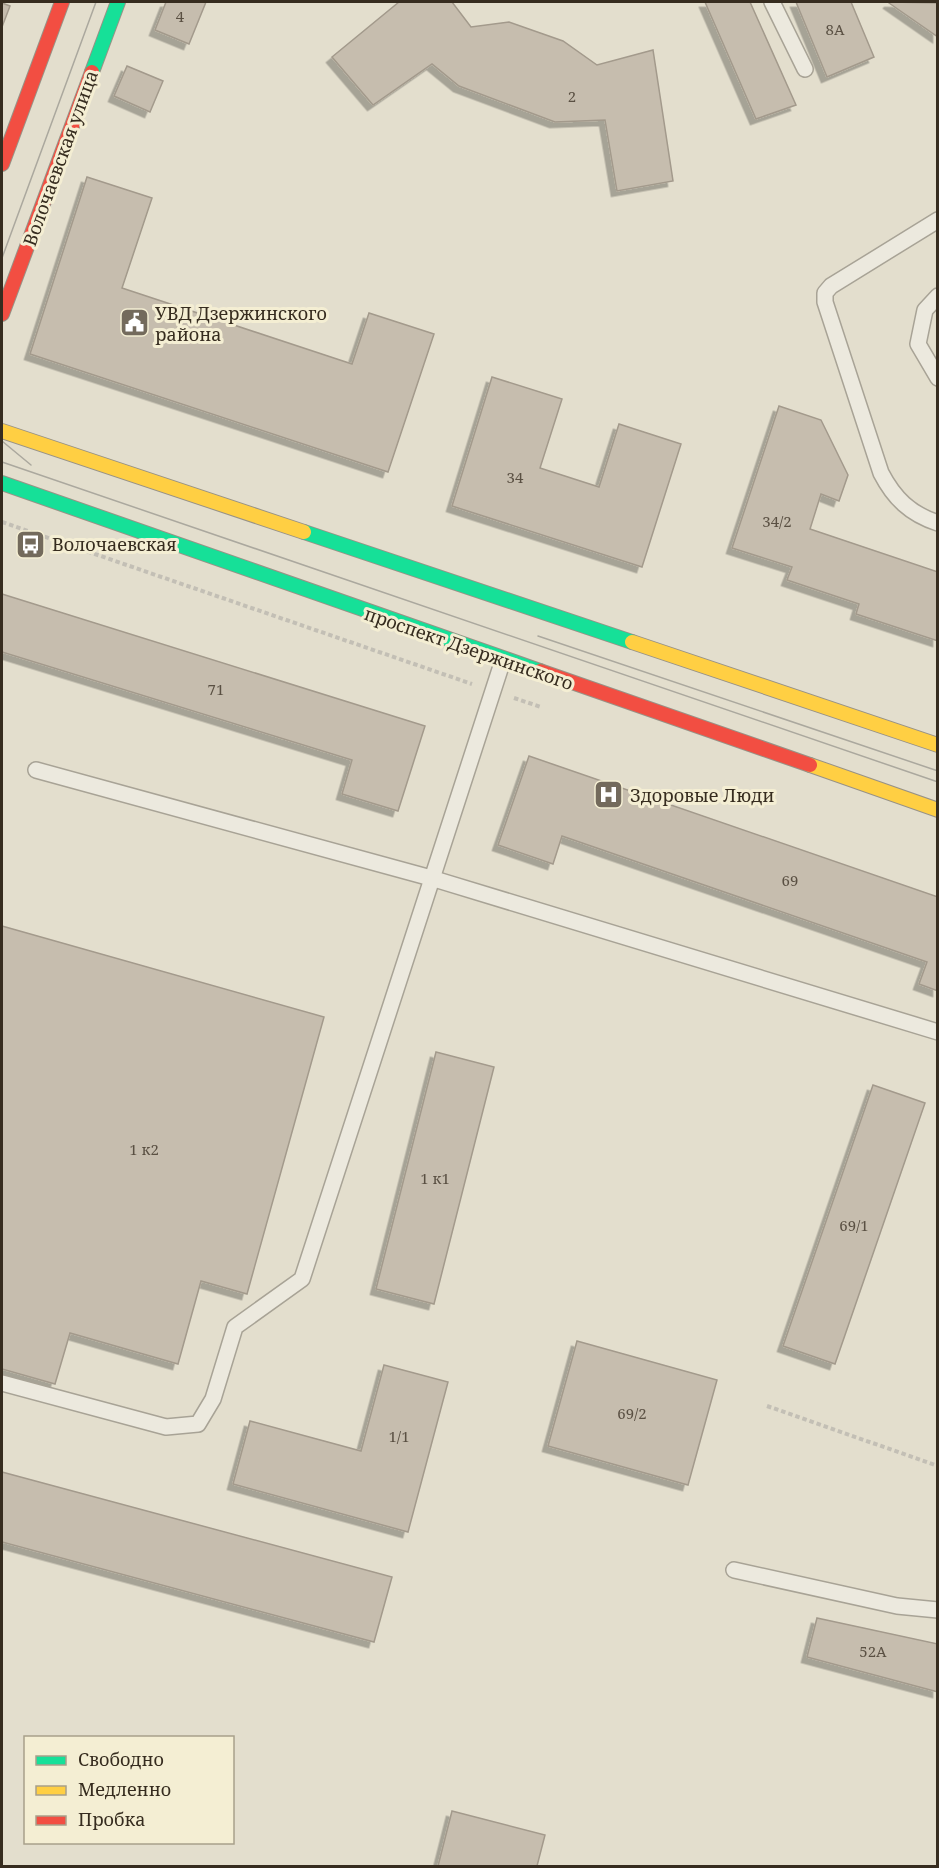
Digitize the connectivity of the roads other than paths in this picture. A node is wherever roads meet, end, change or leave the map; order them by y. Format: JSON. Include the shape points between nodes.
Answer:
{"nodes":[{"id":1,"x":62,"y":2,"type":"edge"},
{"id":2,"x":118,"y":2,"type":"edge"},
{"id":3,"x":772,"y":2,"type":"edge"},
{"id":4,"x":805,"y":69,"type":"dead end"},
{"id":5,"x":2,"y":164,"type":"edge"},
{"id":6,"x":938,"y":220,"type":"edge"},
{"id":7,"x":938,"y":296,"type":"edge"},
{"id":8,"x":2,"y":314,"type":"edge"},
{"id":9,"x":938,"y":378,"type":"edge"},
{"id":10,"x":2,"y":431,"type":"edge"},
{"id":11,"x":2,"y":483,"type":"edge"},
{"id":12,"x":938,"y":523,"type":"edge"},
{"id":13,"x":503,"y":660,"type":"junction"},
{"id":14,"x":938,"y":745,"type":"edge"},
{"id":15,"x":36,"y":770,"type":"dead end"},
{"id":16,"x":938,"y":810,"type":"edge"},
{"id":17,"x":431,"y":878,"type":"junction"},
{"id":18,"x":938,"y":1032,"type":"edge"},
{"id":19,"x":2,"y":1383,"type":"edge"},
{"id":20,"x":734,"y":1570,"type":"dead end"},
{"id":21,"x":938,"y":1610,"type":"edge"}],
"edges":[{"from":1,"to":5,"type":"main road"},
{"from":2,"to":8,"type":"main road","name":"Волочаевская улица"},
{"from":3,"to":4,"type":"lane"},
{"from":6,"to":12,"type":"lane","via":[[831,286],[825,293],[825,302],[881,473],[904,506]]},
{"from":7,"to":9,"type":"lane","via":[[925,309],[918,344]]},
{"from":10,"to":14,"type":"main road"},
{"from":11,"to":13,"type":"main road","name":"проспект Дзержинского"},
{"from":13,"to":16,"type":"main road","name":"проспект Дзержинского"},
{"from":13,"to":17,"type":"lane"},
{"from":15,"to":17,"type":"lane"},
{"from":17,"to":18,"type":"lane"},
{"from":17,"to":19,"type":"lane","via":[[302,1279],[236,1327],[213,1399],[198,1424],[166,1427]]},
{"from":20,"to":21,"type":"lane","via":[[897,1606]]}]}
